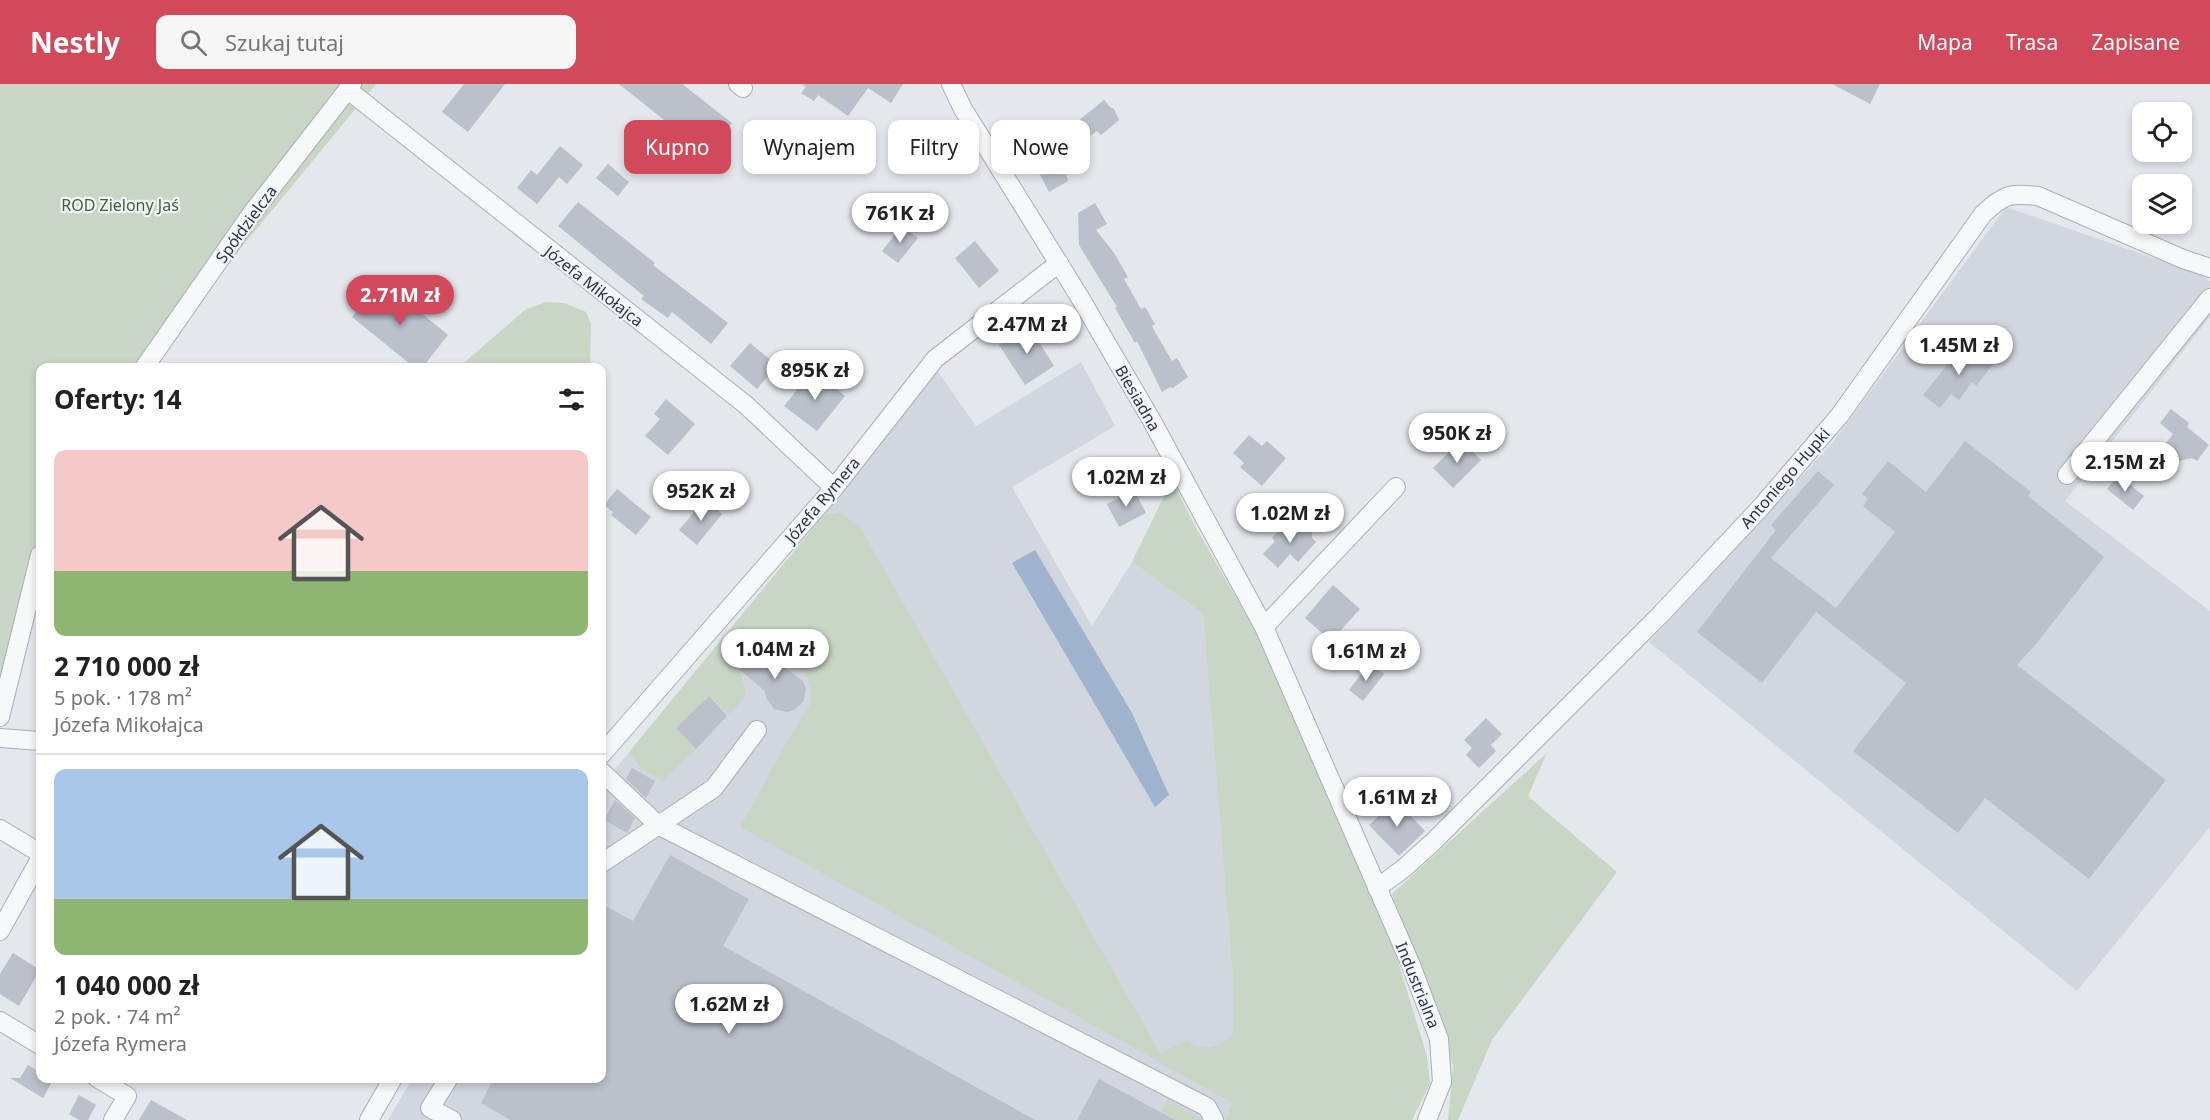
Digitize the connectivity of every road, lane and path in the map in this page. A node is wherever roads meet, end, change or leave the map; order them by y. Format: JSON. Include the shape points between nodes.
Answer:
{"nodes":[{"id":1,"x":951,"y":84,"type":"edge"},
{"id":2,"x":350,"y":87,"type":"edge"},
{"id":3,"x":1059,"y":263,"type":"junction"},
{"id":4,"x":2210,"y":268,"type":"edge"},
{"id":5,"x":2210,"y":298,"type":"edge"},
{"id":6,"x":147,"y":363,"type":"edge"},
{"id":7,"x":2067,"y":475,"type":"dead end"},
{"id":8,"x":1396,"y":487,"type":"dead end"},
{"id":9,"x":834,"y":488,"type":"junction"},
{"id":10,"x":36,"y":571,"type":"edge"},
{"id":11,"x":1264,"y":627,"type":"junction"},
{"id":12,"x":0,"y":717,"type":"edge"},
{"id":13,"x":757,"y":730,"type":"dead end"},
{"id":14,"x":0,"y":738,"type":"edge"},
{"id":15,"x":36,"y":741,"type":"edge"},
{"id":16,"x":606,"y":749,"type":"edge"},
{"id":17,"x":606,"y":776,"type":"edge"},
{"id":18,"x":658,"y":825,"type":"junction"},
{"id":19,"x":0,"y":829,"type":"edge"},
{"id":20,"x":36,"y":851,"type":"edge"},
{"id":21,"x":606,"y":859,"type":"edge"},
{"id":22,"x":36,"y":866,"type":"edge"},
{"id":23,"x":1377,"y":888,"type":"junction"},
{"id":24,"x":0,"y":931,"type":"edge"},
{"id":25,"x":0,"y":1021,"type":"edge"},
{"id":26,"x":36,"y":1043,"type":"edge"},
{"id":27,"x":105,"y":1083,"type":"edge"},
{"id":28,"x":390,"y":1083,"type":"edge"},
{"id":29,"x":446,"y":1083,"type":"edge"},
{"id":30,"x":113,"y":1120,"type":"edge"},
{"id":31,"x":369,"y":1120,"type":"edge"},
{"id":32,"x":452,"y":1120,"type":"edge"},
{"id":33,"x":1214,"y":1120,"type":"edge"},
{"id":34,"x":1427,"y":1120,"type":"edge"}],
"edges":[{"from":1,"to":3,"type":"street","name":"Biesiadna"},
{"from":2,"to":6,"type":"street","name":"Spółdzielcza","via":[[252,213]]},
{"from":2,"to":9,"type":"street","name":"Józefa Mikołajca","via":[[746,405]]},
{"from":3,"to":9,"type":"street","name":"Józefa Rymera","via":[[935,359]]},
{"from":3,"to":11,"type":"street","name":"Biesiadna","via":[[1152,421]]},
{"from":4,"to":23,"type":"street","name":"Antoniego Hupki","via":[[2038,196],[2015,194],[2000,198],[1983,214],[1840,415],[1761,507],[1662,613],[1432,843]]},
{"from":5,"to":7,"type":"street"},
{"from":8,"to":11,"type":"street"},
{"from":9,"to":16,"type":"street","name":"Józefa Rymera"},
{"from":10,"to":12,"type":"street"},
{"from":11,"to":23,"type":"street","name":"Biesiadna"},
{"from":13,"to":18,"type":"street","via":[[714,788]]},
{"from":14,"to":15,"type":"street"},
{"from":17,"to":18,"type":"street"},
{"from":18,"to":21,"type":"street"},
{"from":18,"to":33,"type":"street","via":[[1207,1107]]},
{"from":19,"to":20,"type":"street"},
{"from":22,"to":24,"type":"street"},
{"from":23,"to":34,"type":"street","name":"Industrialna","via":[[1439,1039],[1442,1082]]},
{"from":25,"to":26,"type":"street"},
{"from":27,"to":30,"type":"street","via":[[127,1096]]},
{"from":28,"to":31,"type":"street"},
{"from":29,"to":32,"type":"street","via":[[430,1108]]}]}
